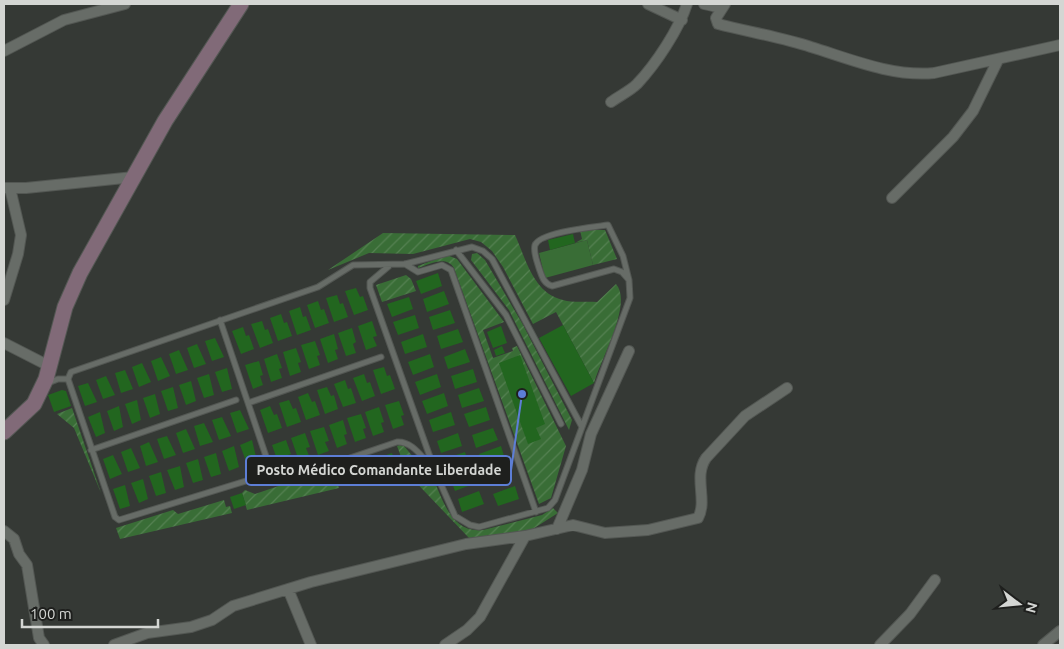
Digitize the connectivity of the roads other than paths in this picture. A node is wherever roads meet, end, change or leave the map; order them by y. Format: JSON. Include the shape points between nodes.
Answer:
{"nodes":[{"id":1,"x":125,"y":4,"type":"edge"},
{"id":2,"x":241,"y":4,"type":"edge"},
{"id":3,"x":648,"y":4,"type":"edge"},
{"id":4,"x":687,"y":4,"type":"edge"},
{"id":5,"x":704,"y":4,"type":"edge"},
{"id":6,"x":723,"y":6,"type":"edge"},
{"id":7,"x":682,"y":20,"type":"junction"},
{"id":8,"x":1060,"y":45,"type":"edge"},
{"id":9,"x":4,"y":51,"type":"edge"},
{"id":10,"x":998,"y":60,"type":"junction"},
{"id":11,"x":611,"y":102,"type":"dead end"},
{"id":12,"x":134,"y":177,"type":"junction"},
{"id":13,"x":7,"y":188,"type":"edge"},
{"id":14,"x":892,"y":198,"type":"dead end"},
{"id":15,"x":456,"y":250,"type":"junction"},
{"id":16,"x":405,"y":264,"type":"junction"},
{"id":17,"x":390,"y":266,"type":"junction"},
{"id":18,"x":629,"y":280,"type":"junction"},
{"id":19,"x":4,"y":300,"type":"edge"},
{"id":20,"x":220,"y":320,"type":"junction"},
{"id":21,"x":4,"y":343,"type":"edge"},
{"id":22,"x":629,"y":351,"type":"dead end"},
{"id":23,"x":381,"y":357,"type":"dead end"},
{"id":24,"x":49,"y":366,"type":"junction"},
{"id":25,"x":68,"y":379,"type":"junction"},
{"id":26,"x":43,"y":386,"type":"junction"},
{"id":27,"x":787,"y":388,"type":"dead end"},
{"id":28,"x":236,"y":400,"type":"dead end"},
{"id":29,"x":248,"y":403,"type":"junction"},
{"id":30,"x":561,"y":424,"type":"dead end"},
{"id":31,"x":582,"y":427,"type":"junction"},
{"id":32,"x":4,"y":432,"type":"edge"},
{"id":33,"x":91,"y":450,"type":"junction"},
{"id":34,"x":435,"y":470,"type":"junction"},
{"id":35,"x":274,"y":477,"type":"junction"},
{"id":36,"x":536,"y":512,"type":"junction"},
{"id":37,"x":557,"y":530,"type":"junction"},
{"id":38,"x":4,"y":531,"type":"edge"},
{"id":39,"x":525,"y":536,"type":"junction"},
{"id":40,"x":935,"y":580,"type":"dead end"},
{"id":41,"x":288,"y":589,"type":"junction"},
{"id":42,"x":1060,"y":631,"type":"edge"},
{"id":43,"x":44,"y":645,"type":"edge"},
{"id":44,"x":114,"y":645,"type":"edge"},
{"id":45,"x":311,"y":645,"type":"edge"},
{"id":46,"x":445,"y":645,"type":"edge"},
{"id":47,"x":880,"y":645,"type":"edge"},
{"id":48,"x":1043,"y":645,"type":"edge"}],
"edges":[{"from":1,"to":9,"type":"street","via":[[64,20]]},
{"from":2,"to":12,"type":"street","via":[[165,121]]},
{"from":3,"to":7,"type":"street"},
{"from":4,"to":7,"type":"street"},
{"from":5,"to":6,"type":"street"},
{"from":6,"to":10,"type":"street","via":[[716,18],[718,24],[912,74],[934,74]]},
{"from":7,"to":11,"type":"street","via":[[636,85]]},
{"from":8,"to":10,"type":"street"},
{"from":10,"to":14,"type":"street","via":[[973,112],[953,137]]},
{"from":12,"to":13,"type":"street"},
{"from":12,"to":24,"type":"street","via":[[80,273],[65,308]]},
{"from":13,"to":19,"type":"street","via":[[21,235]]},
{"from":15,"to":16,"type":"lane"},
{"from":15,"to":30,"type":"lane","via":[[506,315]]},
{"from":15,"to":31,"type":"lane","via":[[472,247],[492,259]]},
{"from":16,"to":17,"type":"lane"},
{"from":16,"to":36,"type":"lane","via":[[418,272],[442,265],[451,270]]},
{"from":17,"to":20,"type":"lane","via":[[353,265],[318,287]]},
{"from":17,"to":34,"type":"lane","via":[[375,276],[370,288]]},
{"from":18,"to":18,"type":"lane","via":[[622,272],[614,270],[552,286],[546,284],[535,245],[541,239],[567,231],[608,225],[623,256]]},
{"from":18,"to":31,"type":"lane","via":[[630,298]]},
{"from":20,"to":25,"type":"lane","via":[[71,372]]},
{"from":20,"to":29,"type":"lane"},
{"from":21,"to":24,"type":"street"},
{"from":22,"to":37,"type":"street","via":[[591,434],[582,470]]},
{"from":23,"to":29,"type":"lane"},
{"from":24,"to":26,"type":"street"},
{"from":25,"to":26,"type":"lane","via":[[58,379]]},
{"from":25,"to":33,"type":"lane"},
{"from":26,"to":32,"type":"street","via":[[34,404]]},
{"from":27,"to":37,"type":"street","via":[[745,416],[700,466],[701,508],[698,518],[648,530],[605,533],[573,525]]},
{"from":28,"to":33,"type":"lane"},
{"from":29,"to":35,"type":"lane"},
{"from":31,"to":36,"type":"lane","via":[[555,500],[548,508]]},
{"from":33,"to":35,"type":"lane","via":[[118,520],[262,476]]},
{"from":34,"to":35,"type":"lane","via":[[412,446],[397,442],[292,478]]},
{"from":34,"to":36,"type":"lane","via":[[455,516],[470,525],[479,527]]},
{"from":37,"to":39,"type":"street"},
{"from":38,"to":43,"type":"street","via":[[14,539],[26,565],[39,638]]},
{"from":39,"to":41,"type":"street","via":[[466,544]]},
{"from":39,"to":46,"type":"street","via":[[480,617]]},
{"from":40,"to":47,"type":"street","via":[[910,614]]},
{"from":41,"to":44,"type":"street","via":[[232,606],[212,620],[191,627],[147,633]]},
{"from":41,"to":45,"type":"street"},
{"from":42,"to":48,"type":"street"}]}
